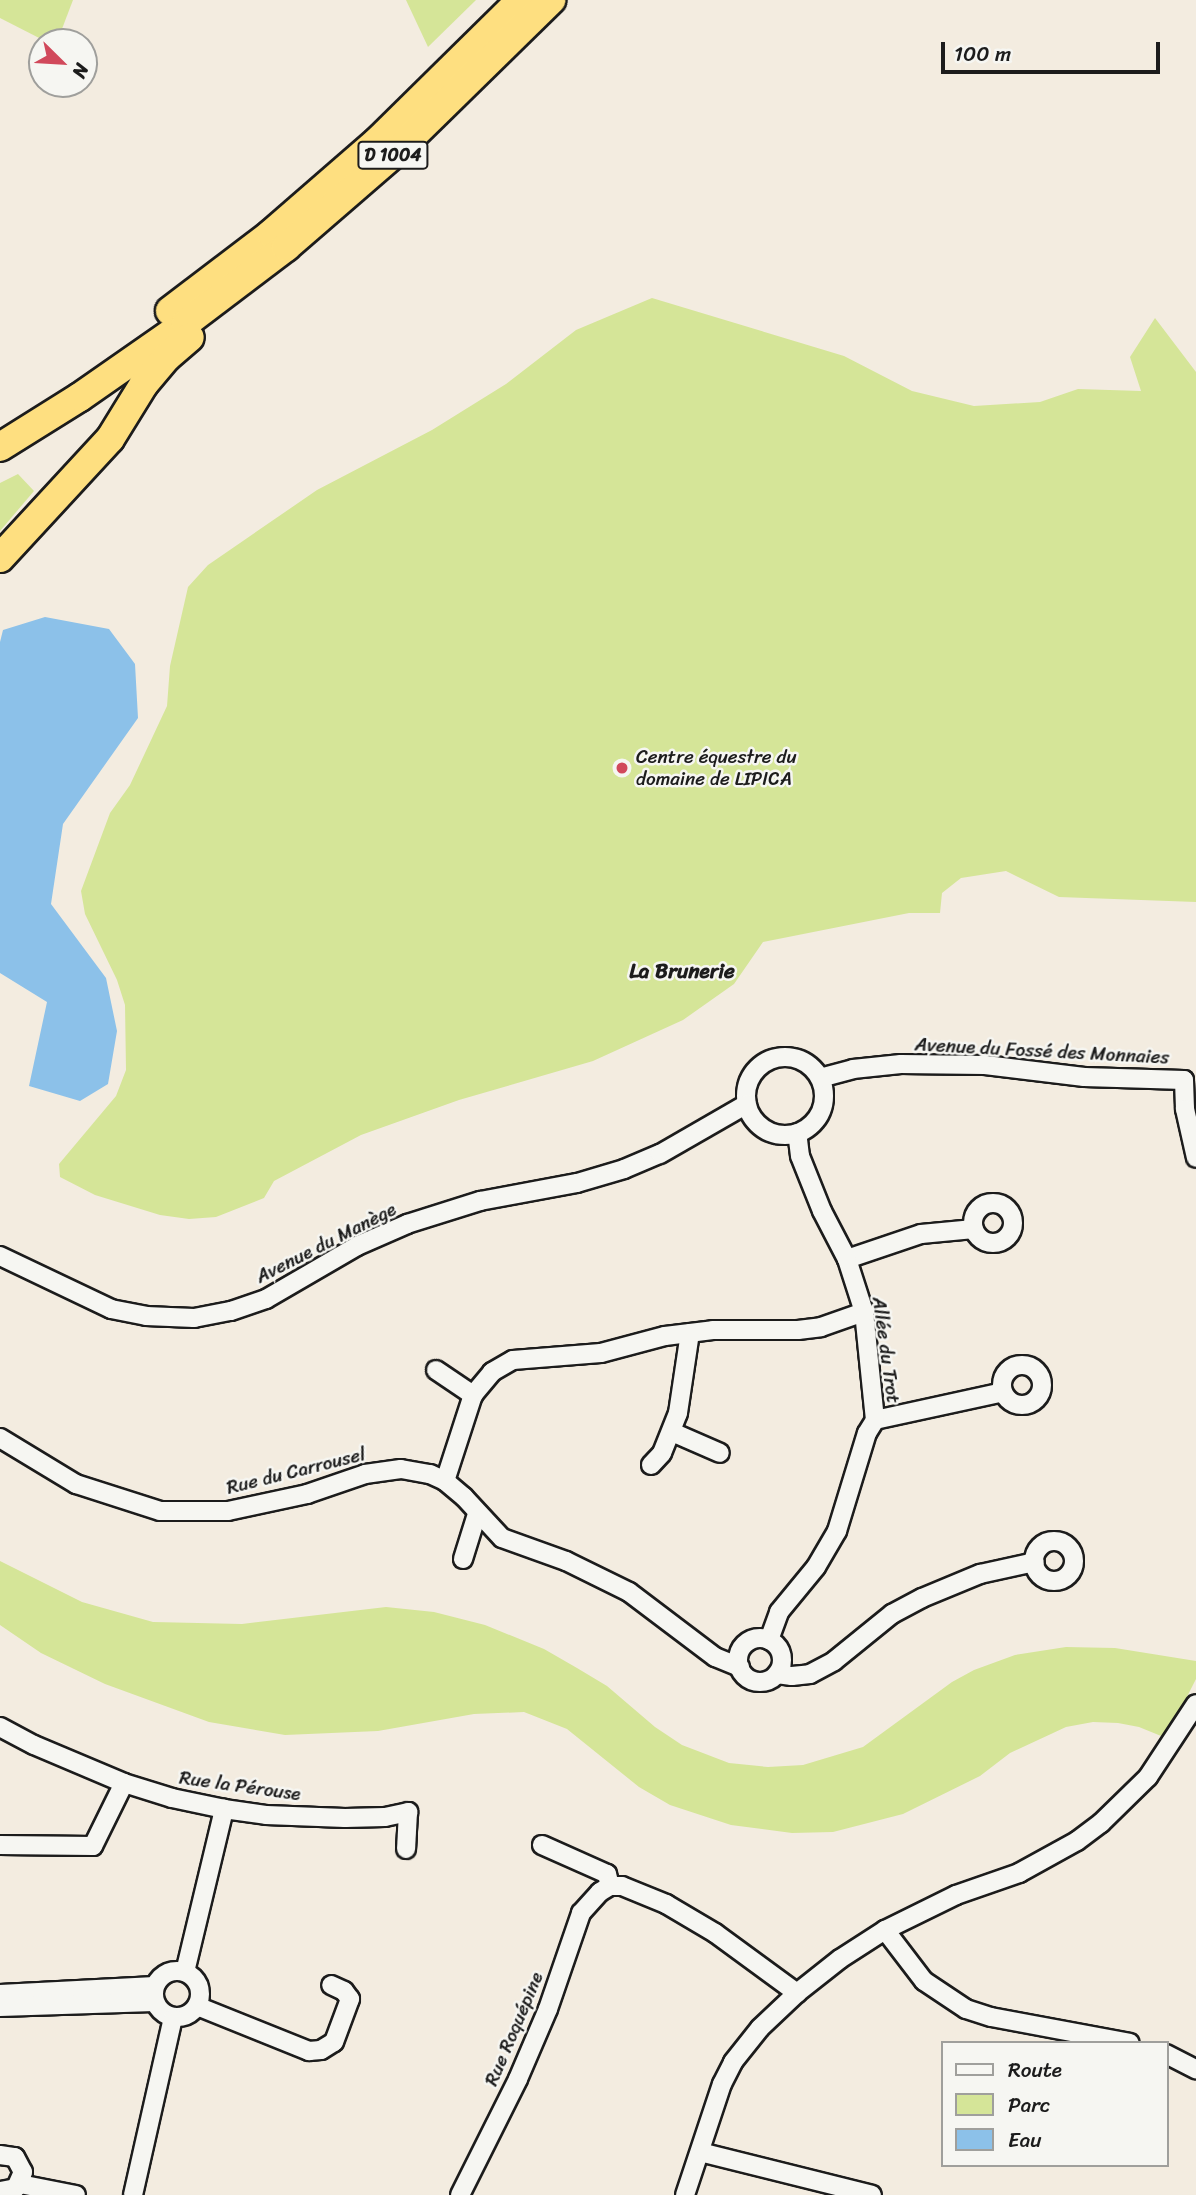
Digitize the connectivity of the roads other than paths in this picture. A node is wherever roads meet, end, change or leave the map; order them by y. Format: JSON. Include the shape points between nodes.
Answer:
{"nodes":[{"id":1,"x":521,"y":0,"type":"edge"},
{"id":2,"x":551,"y":0,"type":"edge"},
{"id":3,"x":223,"y":297,"type":"junction"},
{"id":4,"x":0,"y":427,"type":"edge"},
{"id":5,"x":0,"y":447,"type":"edge"},
{"id":6,"x":0,"y":558,"type":"edge"},
{"id":7,"x":820,"y":1078,"type":"junction"},
{"id":8,"x":1190,"y":1080,"type":"edge"},
{"id":9,"x":747,"y":1104,"type":"junction"},
{"id":10,"x":797,"y":1133,"type":"junction"},
{"id":11,"x":1196,"y":1158,"type":"edge"},
{"id":12,"x":974,"y":1229,"type":"dead end"},
{"id":13,"x":0,"y":1256,"type":"edge"},
{"id":14,"x":847,"y":1258,"type":"junction"},
{"id":15,"x":864,"y":1312,"type":"junction"},
{"id":16,"x":690,"y":1333,"type":"junction"},
{"id":17,"x":436,"y":1370,"type":"dead end"},
{"id":18,"x":1003,"y":1392,"type":"dead end"},
{"id":19,"x":473,"y":1395,"type":"junction"},
{"id":20,"x":875,"y":1420,"type":"junction"},
{"id":21,"x":672,"y":1432,"type":"junction"},
{"id":22,"x":0,"y":1438,"type":"edge"},
{"id":23,"x":720,"y":1453,"type":"dead end"},
{"id":24,"x":651,"y":1465,"type":"dead end"},
{"id":25,"x":445,"y":1481,"type":"junction"},
{"id":26,"x":477,"y":1514,"type":"junction"},
{"id":27,"x":463,"y":1559,"type":"dead end"},
{"id":28,"x":1035,"y":1562,"type":"dead end"},
{"id":29,"x":769,"y":1640,"type":"junction"},
{"id":30,"x":740,"y":1667,"type":"junction"},
{"id":31,"x":777,"y":1674,"type":"junction"},
{"id":32,"x":1196,"y":1704,"type":"edge"},
{"id":33,"x":0,"y":1727,"type":"edge"},
{"id":34,"x":124,"y":1783,"type":"junction"},
{"id":35,"x":225,"y":1809,"type":"junction"},
{"id":36,"x":0,"y":1845,"type":"edge"},
{"id":37,"x":542,"y":1845,"type":"dead end"},
{"id":38,"x":407,"y":1849,"type":"dead end"},
{"id":39,"x":610,"y":1886,"type":"junction"},
{"id":40,"x":885,"y":1930,"type":"junction"},
{"id":41,"x":185,"y":1972,"type":"junction"},
{"id":42,"x":331,"y":1985,"type":"dead end"},
{"id":43,"x":797,"y":1993,"type":"junction"},
{"id":44,"x":0,"y":1994,"type":"edge"},
{"id":45,"x":154,"y":1994,"type":"junction"},
{"id":46,"x":197,"y":2006,"type":"junction"},
{"id":47,"x":0,"y":2007,"type":"edge"},
{"id":48,"x":173,"y":2018,"type":"junction"},
{"id":49,"x":1119,"y":2041,"type":"edge"},
{"id":50,"x":1168,"y":2055,"type":"edge"},
{"id":51,"x":1196,"y":2069,"type":"edge"},
{"id":52,"x":700,"y":2152,"type":"junction"},
{"id":53,"x":0,"y":2155,"type":"edge"},
{"id":54,"x":20,"y":2183,"type":"junction"},
{"id":55,"x":0,"y":2191,"type":"edge"},
{"id":56,"x":76,"y":2195,"type":"edge"},
{"id":57,"x":133,"y":2195,"type":"edge"},
{"id":58,"x":460,"y":2195,"type":"edge"},
{"id":59,"x":685,"y":2195,"type":"edge"},
{"id":60,"x":872,"y":2195,"type":"edge"}],
"edges":[{"from":1,"to":4,"type":"highway","number":"D 1004","via":[[378,141],[271,234],[176,307]]},
{"from":2,"to":3,"type":"highway","number":"D 1004","via":[[397,151]]},
{"from":3,"to":5,"type":"highway","number":"D 1004"},
{"from":3,"to":6,"type":"highway","via":[[144,384],[110,439]]},
{"from":7,"to":8,"type":"street","name":"Avenue du Fossé des Monnaies","via":[[901,1064],[985,1065],[1084,1077]]},
{"from":7,"to":9,"type":"street","via":[[801,1060],[775,1058],[755,1071]]},
{"from":7,"to":10,"type":"street","via":[[823,1104],[818,1117]]},
{"from":8,"to":11,"type":"street","name":"Avenue du Fossé des Monnaies","via":[[1185,1109]]},
{"from":9,"to":10,"type":"street","via":[[760,1126],[771,1133]]},
{"from":9,"to":13,"type":"street","name":"Avenue du Manège","via":[[660,1154],[624,1169],[480,1201],[407,1224],[357,1246],[266,1298],[231,1311],[194,1318],[126,1313],[88,1300]]},
{"from":10,"to":14,"type":"street","name":"Allée du Trot","via":[[805,1169]]},
{"from":12,"to":14,"type":"street","via":[[921,1234]]},
{"from":14,"to":15,"type":"street","name":"Allée du Trot"},
{"from":15,"to":16,"type":"street","via":[[798,1330]]},
{"from":15,"to":20,"type":"street","name":"Allée du Trot"},
{"from":16,"to":19,"type":"street","via":[[601,1353],[513,1360],[492,1373]]},
{"from":16,"to":21,"type":"street","via":[[686,1378]]},
{"from":17,"to":19,"type":"street"},
{"from":18,"to":20,"type":"street"},
{"from":19,"to":25,"type":"street"},
{"from":20,"to":29,"type":"street","name":"Allée du Trot","via":[[837,1531],[816,1567],[779,1612]]},
{"from":21,"to":23,"type":"street"},
{"from":21,"to":24,"type":"street"},
{"from":22,"to":25,"type":"street","name":"Rue du Carrousel","via":[[75,1484],[160,1511],[228,1511],[307,1494],[365,1474],[401,1469]]},
{"from":25,"to":26,"type":"street","name":"Rue du Carrousel"},
{"from":26,"to":27,"type":"street"},
{"from":26,"to":30,"type":"street","name":"Rue du Carrousel","via":[[502,1538],[566,1561],[629,1592],[715,1657]]},
{"from":28,"to":31,"type":"street","via":[[980,1574],[922,1598],[892,1614],[834,1661],[810,1674]]},
{"from":29,"to":30,"type":"street","via":[[748,1642],[740,1653]]},
{"from":29,"to":31,"type":"street","via":[[781,1655]]},
{"from":30,"to":31,"type":"street","via":[[757,1681]]},
{"from":32,"to":40,"type":"street","via":[[1148,1777],[1077,1841],[1019,1872],[956,1895]]},
{"from":33,"to":34,"type":"street","name":"Rue la Pérouse"},
{"from":34,"to":35,"type":"street","name":"Rue la Pérouse"},
{"from":34,"to":36,"type":"street","via":[[93,1846]]},
{"from":35,"to":38,"type":"street","name":"Rue la Pérouse","via":[[345,1818],[408,1812]]},
{"from":35,"to":41,"type":"street"},
{"from":37,"to":39,"type":"street","via":[[607,1874]]},
{"from":39,"to":43,"type":"street","via":[[636,1890],[695,1920]]},
{"from":39,"to":58,"type":"street","name":"Rue Roquépine","via":[[580,1913],[548,2009]]},
{"from":40,"to":43,"type":"street"},
{"from":40,"to":49,"type":"street","via":[[924,1981],[966,2009]]},
{"from":41,"to":45,"type":"street","via":[[170,1972]]},
{"from":41,"to":46,"type":"street","via":[[200,1990]]},
{"from":42,"to":46,"type":"street","via":[[350,1998],[334,2042],[321,2050],[309,2051]]},
{"from":43,"to":52,"type":"street","via":[[733,2062]]},
{"from":44,"to":45,"type":"street"},
{"from":45,"to":47,"type":"street"},
{"from":45,"to":48,"type":"street","via":[[162,2013]]},
{"from":46,"to":48,"type":"street","via":[[187,2016]]},
{"from":48,"to":57,"type":"street"},
{"from":50,"to":51,"type":"street"},
{"from":52,"to":59,"type":"street"},
{"from":52,"to":60,"type":"street"},
{"from":53,"to":54,"type":"street","via":[[20,2161]]},
{"from":54,"to":55,"type":"street","via":[[10,2191]]},
{"from":54,"to":56,"type":"street"}]}
